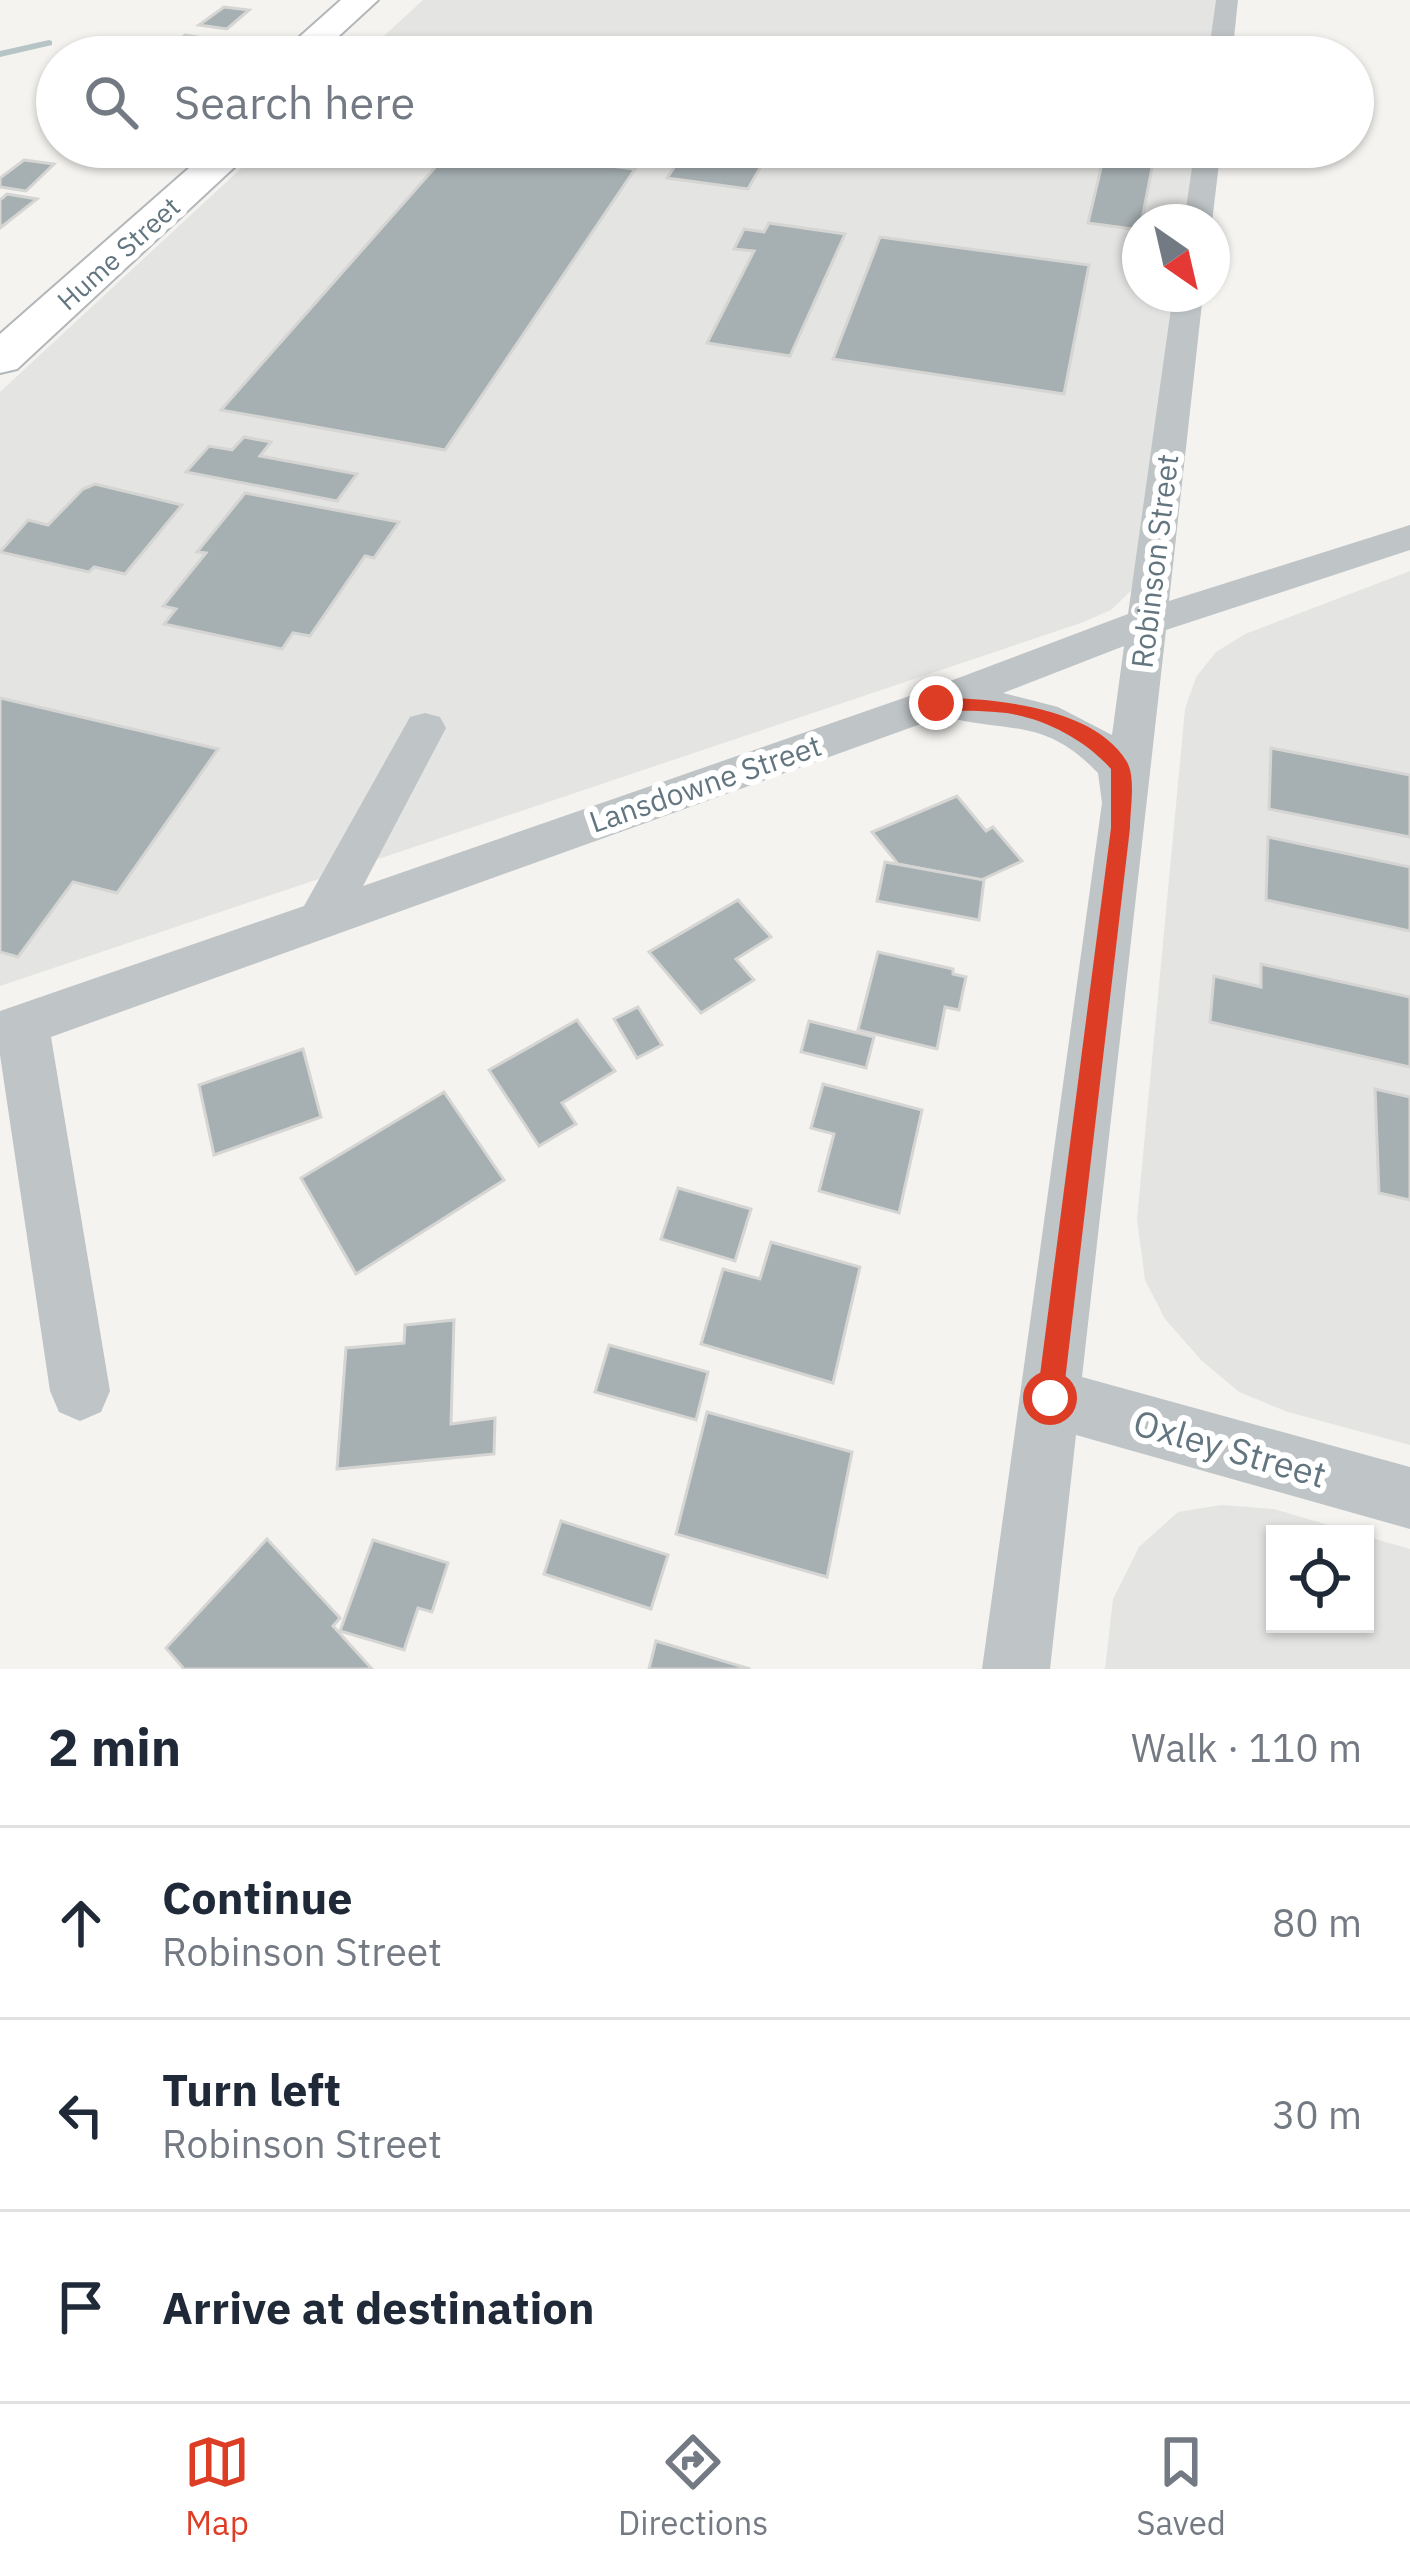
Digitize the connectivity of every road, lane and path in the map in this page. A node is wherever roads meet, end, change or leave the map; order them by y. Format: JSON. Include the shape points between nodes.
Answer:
{"nodes":[{"id":1,"x":361,"y":0,"type":"edge"},
{"id":2,"x":400,"y":0,"type":"edge"},
{"id":3,"x":1227,"y":0,"type":"edge"},
{"id":4,"x":320,"y":36,"type":"edge"},
{"id":5,"x":360,"y":36,"type":"edge"},
{"id":6,"x":1223,"y":36,"type":"edge"},
{"id":7,"x":168,"y":168,"type":"edge"},
{"id":8,"x":213,"y":168,"type":"edge"},
{"id":9,"x":1205,"y":168,"type":"edge"},
{"id":10,"x":1200,"y":204,"type":"edge"},
{"id":11,"x":1186,"y":312,"type":"edge"},
{"id":12,"x":0,"y":313,"type":"edge"},
{"id":13,"x":0,"y":359,"type":"edge"},
{"id":14,"x":1410,"y":537,"type":"edge"},
{"id":15,"x":1144,"y":623,"type":"junction"},
{"id":16,"x":936,"y":703,"type":"junction"},
{"id":17,"x":425,"y":728,"type":"dead end"},
{"id":18,"x":1120,"y":828,"type":"junction"},
{"id":19,"x":321,"y":919,"type":"junction"},
{"id":20,"x":12,"y":1029,"type":"edge"},
{"id":21,"x":80,"y":1390,"type":"dead end"},
{"id":22,"x":1050,"y":1398,"type":"junction"},
{"id":23,"x":1410,"y":1498,"type":"edge"},
{"id":24,"x":1016,"y":1669,"type":"edge"}],
"edges":[{"from":1,"to":4,"type":"main road"},
{"from":2,"to":5,"type":"main road"},
{"from":3,"to":6,"type":"street"},
{"from":7,"to":12,"type":"main road","name":"Hume Street"},
{"from":8,"to":13,"type":"main road","name":"Hume Street"},
{"from":9,"to":10,"type":"street"},
{"from":11,"to":15,"type":"street","name":"Robinson Street"},
{"from":14,"to":15,"type":"street","name":"Lansdowne Street"},
{"from":15,"to":16,"type":"street","name":"Lansdowne Street"},
{"from":15,"to":18,"type":"street","name":"Robinson Street"},
{"from":16,"to":18,"type":"street","name":"Robinson Street","via":[[1039,714],[1101,745],[1120,768]]},
{"from":16,"to":19,"type":"street","name":"Lansdowne Street"},
{"from":17,"to":19,"type":"street"},
{"from":18,"to":22,"type":"street","name":"Robinson Street"},
{"from":19,"to":20,"type":"street","name":"Lansdowne Street"},
{"from":20,"to":21,"type":"street"},
{"from":22,"to":23,"type":"street","name":"Oxley Street"},
{"from":22,"to":24,"type":"street","name":"Robinson Street"}]}
